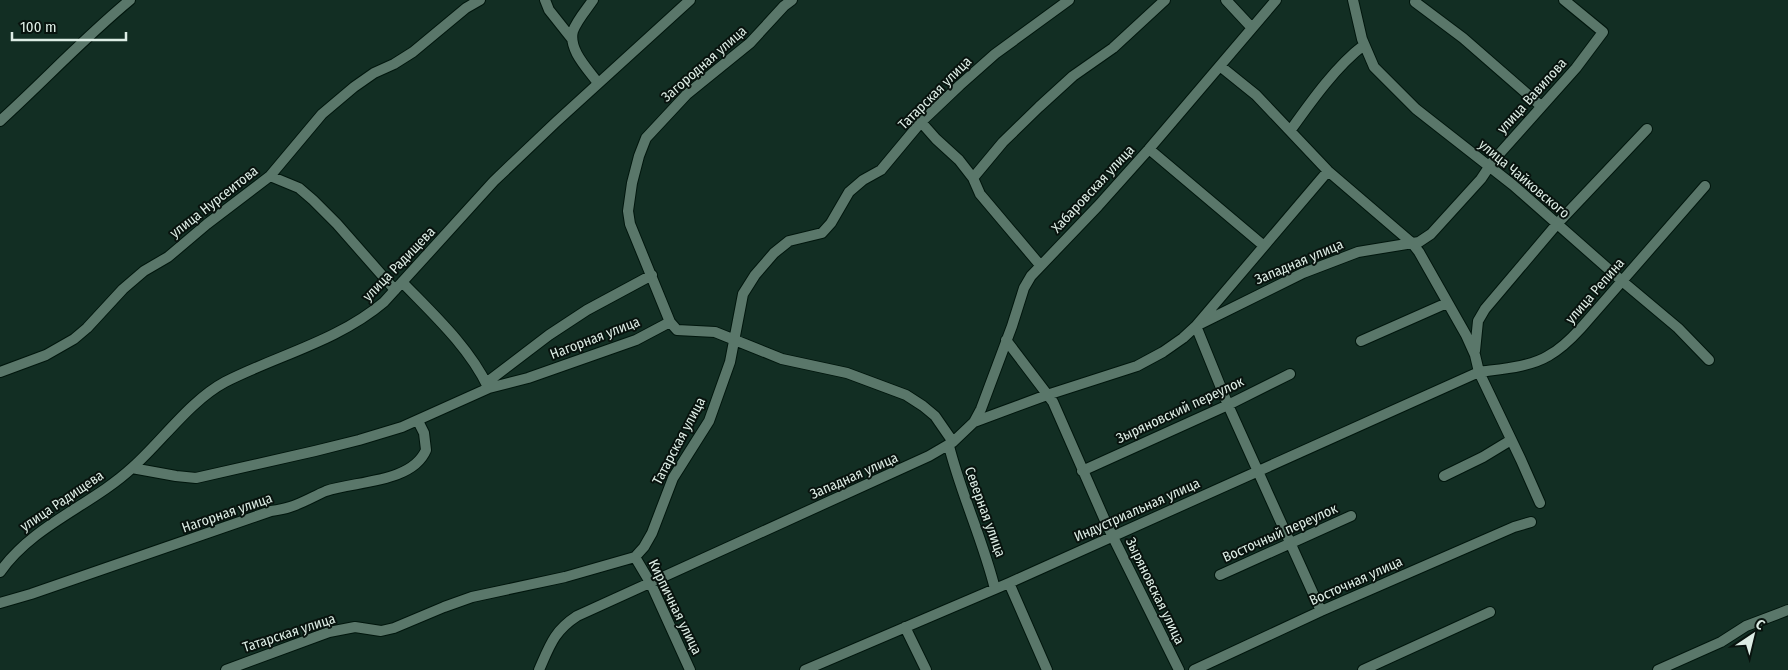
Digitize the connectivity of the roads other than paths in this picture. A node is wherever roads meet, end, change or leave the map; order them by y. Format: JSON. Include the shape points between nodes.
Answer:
{"nodes":[{"id":1,"x":130,"y":0,"type":"edge"},
{"id":2,"x":480,"y":0,"type":"edge"},
{"id":3,"x":545,"y":0,"type":"edge"},
{"id":4,"x":593,"y":0,"type":"edge"},
{"id":5,"x":690,"y":0,"type":"edge"},
{"id":6,"x":1069,"y":0,"type":"edge"},
{"id":7,"x":1165,"y":0,"type":"edge"},
{"id":8,"x":1226,"y":0,"type":"edge"},
{"id":9,"x":1276,"y":0,"type":"edge"},
{"id":10,"x":1353,"y":0,"type":"edge"},
{"id":11,"x":1564,"y":0,"type":"edge"},
{"id":12,"x":785,"y":2,"type":"edge"},
{"id":13,"x":1415,"y":2,"type":"dead end"},
{"id":14,"x":1252,"y":28,"type":"junction"},
{"id":15,"x":572,"y":39,"type":"junction"},
{"id":16,"x":1364,"y":45,"type":"junction"},
{"id":17,"x":1220,"y":66,"type":"junction"},
{"id":18,"x":598,"y":83,"type":"junction"},
{"id":19,"x":1542,"y":106,"type":"junction"},
{"id":20,"x":0,"y":121,"type":"edge"},
{"id":21,"x":921,"y":122,"type":"junction"},
{"id":22,"x":1647,"y":129,"type":"dead end"},
{"id":23,"x":1290,"y":131,"type":"junction"},
{"id":24,"x":1149,"y":149,"type":"junction"},
{"id":25,"x":1489,"y":167,"type":"junction"},
{"id":26,"x":1328,"y":171,"type":"junction"},
{"id":27,"x":270,"y":176,"type":"junction"},
{"id":28,"x":973,"y":178,"type":"junction"},
{"id":29,"x":1705,"y":186,"type":"dead end"},
{"id":30,"x":1557,"y":224,"type":"junction"},
{"id":31,"x":1416,"y":242,"type":"junction"},
{"id":32,"x":1264,"y":246,"type":"junction"},
{"id":33,"x":1040,"y":265,"type":"junction"},
{"id":34,"x":652,"y":275,"type":"junction"},
{"id":35,"x":1622,"y":281,"type":"junction"},
{"id":36,"x":402,"y":282,"type":"junction"},
{"id":37,"x":395,"y":290,"type":"junction"},
{"id":38,"x":1447,"y":303,"type":"junction"},
{"id":39,"x":670,"y":322,"type":"junction"},
{"id":40,"x":1196,"y":326,"type":"junction"},
{"id":41,"x":734,"y":340,"type":"junction"},
{"id":42,"x":1006,"y":340,"type":"junction"},
{"id":43,"x":1361,"y":341,"type":"dead end"},
{"id":44,"x":1475,"y":355,"type":"junction"},
{"id":45,"x":1709,"y":360,"type":"dead end"},
{"id":46,"x":0,"y":372,"type":"edge"},
{"id":47,"x":1479,"y":372,"type":"junction"},
{"id":48,"x":1290,"y":374,"type":"dead end"},
{"id":49,"x":488,"y":386,"type":"junction"},
{"id":50,"x":1047,"y":395,"type":"junction"},
{"id":51,"x":1228,"y":405,"type":"junction"},
{"id":52,"x":418,"y":421,"type":"junction"},
{"id":53,"x":974,"y":422,"type":"junction"},
{"id":54,"x":1511,"y":440,"type":"junction"},
{"id":55,"x":951,"y":444,"type":"junction"},
{"id":56,"x":132,"y":468,"type":"junction"},
{"id":57,"x":1082,"y":470,"type":"junction"},
{"id":58,"x":1258,"y":471,"type":"junction"},
{"id":59,"x":1444,"y":476,"type":"dead end"},
{"id":60,"x":1540,"y":503,"type":"dead end"},
{"id":61,"x":1351,"y":516,"type":"dead end"},
{"id":62,"x":1531,"y":522,"type":"dead end"},
{"id":63,"x":1113,"y":536,"type":"junction"},
{"id":64,"x":1291,"y":543,"type":"junction"},
{"id":65,"x":635,"y":556,"type":"junction"},
{"id":66,"x":0,"y":572,"type":"edge"},
{"id":67,"x":1220,"y":575,"type":"dead end"},
{"id":68,"x":1008,"y":583,"type":"junction"},
{"id":69,"x":650,"y":584,"type":"junction"},
{"id":70,"x":995,"y":589,"type":"junction"},
{"id":71,"x":0,"y":603,"type":"edge"},
{"id":72,"x":1788,"y":610,"type":"edge"},
{"id":73,"x":1321,"y":611,"type":"junction"},
{"id":74,"x":1490,"y":612,"type":"dead end"},
{"id":75,"x":905,"y":627,"type":"junction"},
{"id":76,"x":808,"y":669,"type":"edge"},
{"id":77,"x":226,"y":670,"type":"edge"},
{"id":78,"x":539,"y":670,"type":"edge"},
{"id":79,"x":690,"y":670,"type":"edge"},
{"id":80,"x":926,"y":670,"type":"edge"},
{"id":81,"x":1047,"y":670,"type":"edge"},
{"id":82,"x":1179,"y":670,"type":"edge"},
{"id":83,"x":1194,"y":670,"type":"edge"},
{"id":84,"x":1363,"y":670,"type":"edge"},
{"id":85,"x":1658,"y":670,"type":"edge"}],
"edges":[{"from":1,"to":20,"type":"street","via":[[94,30]]},
{"from":2,"to":27,"type":"street","name":"улица Нурсеитова","via":[[413,52],[354,87],[322,114]]},
{"from":3,"to":15,"type":"street"},
{"from":4,"to":15,"type":"street","via":[[574,29]]},
{"from":5,"to":18,"type":"street","name":"улица Радищева"},
{"from":6,"to":21,"type":"street","name":"Татарская улица","via":[[995,54]]},
{"from":7,"to":28,"type":"street","via":[[1113,48],[1073,76],[1039,107],[1002,142]]},
{"from":8,"to":14,"type":"street"},
{"from":9,"to":14,"type":"street","name":"Хабаровская улица"},
{"from":10,"to":16,"type":"street","name":"улица Чайковского"},
{"from":11,"to":19,"type":"street","name":"улица Вавилова","via":[[1603,32]]},
{"from":12,"to":34,"type":"street","name":"Загородная улица","via":[[750,44],[687,94],[646,138],[632,183],[628,211],[638,246]]},
{"from":13,"to":19,"type":"street","via":[[1463,38]]},
{"from":14,"to":17,"type":"street","name":"Хабаровская улица"},
{"from":15,"to":18,"type":"street","via":[[581,60]]},
{"from":16,"to":23,"type":"street","via":[[1353,53]]},
{"from":16,"to":25,"type":"street","name":"улица Чайковского","via":[[1374,67],[1416,109]]},
{"from":17,"to":23,"type":"street","via":[[1256,95]]},
{"from":17,"to":24,"type":"street","name":"Хабаровская улица"},
{"from":18,"to":36,"type":"street","name":"улица Радищева","via":[[494,181]]},
{"from":19,"to":25,"type":"street","name":"улица Вавилова"},
{"from":21,"to":28,"type":"street"},
{"from":21,"to":41,"type":"street","name":"Татарская улица","via":[[881,170],[849,192],[822,234],[789,241],[774,252],[743,294]]},
{"from":22,"to":30,"type":"street"},
{"from":23,"to":26,"type":"street"},
{"from":24,"to":32,"type":"street"},
{"from":24,"to":33,"type":"street","name":"Хабаровская улица"},
{"from":25,"to":30,"type":"street","name":"улица Чайковского"},
{"from":25,"to":31,"type":"street","name":"улица Вавилова","via":[[1431,234]]},
{"from":26,"to":31,"type":"street"},
{"from":26,"to":32,"type":"street","name":"Западная улица"},
{"from":27,"to":37,"type":"street","via":[[299,188],[313,200]]},
{"from":27,"to":46,"type":"street","name":"улица Нурсеитова","via":[[168,257],[144,271],[74,339],[46,355]]},
{"from":28,"to":33,"type":"street","via":[[980,194]]},
{"from":29,"to":35,"type":"street","name":"улица Репина"},
{"from":30,"to":35,"type":"street","name":"улица Чайковского"},
{"from":30,"to":44,"type":"street","via":[[1485,309],[1478,321]]},
{"from":31,"to":38,"type":"street"},
{"from":31,"to":40,"type":"street","name":"Западная улица","via":[[1358,252],[1303,273]]},
{"from":32,"to":40,"type":"street","name":"Западная улица"},
{"from":33,"to":42,"type":"street","name":"Хабаровская улица","via":[[1024,288]]},
{"from":34,"to":39,"type":"street","name":"Загородная улица"},
{"from":34,"to":49,"type":"street","via":[[549,335]]},
{"from":35,"to":45,"type":"street","name":"улица Чайковского","via":[[1678,328]]},
{"from":35,"to":47,"type":"street","name":"улица Репина","via":[[1567,344],[1547,358]]},
{"from":36,"to":37,"type":"street","name":"улица Радищева"},
{"from":36,"to":49,"type":"street","via":[[467,353]]},
{"from":37,"to":56,"type":"street","name":"улица Радищева","via":[[372,312],[350,326],[223,383],[195,405]]},
{"from":38,"to":43,"type":"street"},
{"from":38,"to":44,"type":"street"},
{"from":39,"to":41,"type":"street","via":[[677,330],[715,332]]},
{"from":39,"to":49,"type":"street","name":"Нагорная улица","via":[[636,340],[528,378]]},
{"from":40,"to":50,"type":"street","name":"Западная улица","via":[[1163,352],[1137,366]]},
{"from":40,"to":51,"type":"street"},
{"from":41,"to":55,"type":"street","via":[[782,359],[847,373],[906,395],[934,416]]},
{"from":41,"to":65,"type":"street","name":"Татарская улица","via":[[730,362],[708,421],[672,478],[652,533]]},
{"from":42,"to":50,"type":"street","name":"Зыряновская улица"},
{"from":42,"to":53,"type":"street","name":"Хабаровская улица"},
{"from":44,"to":47,"type":"street"},
{"from":47,"to":54,"type":"street"},
{"from":47,"to":58,"type":"street","name":"Индустриальная улица"},
{"from":48,"to":51,"type":"street","name":"Зыряновский переулок"},
{"from":49,"to":52,"type":"street","name":"Нагорная улица"},
{"from":50,"to":53,"type":"street","name":"Западная улица"},
{"from":50,"to":57,"type":"street","name":"Зыряновская улица"},
{"from":51,"to":57,"type":"street","name":"Зыряновский переулок"},
{"from":51,"to":58,"type":"street"},
{"from":52,"to":56,"type":"street","name":"Нагорная улица","via":[[360,440],[196,478]]},
{"from":52,"to":71,"type":"street","name":"Нагорная улица","via":[[424,433],[426,450],[418,464],[407,470],[369,483],[328,491],[292,507],[271,511]]},
{"from":53,"to":55,"type":"street","name":"Западная улица"},
{"from":54,"to":59,"type":"street","via":[[1483,458]]},
{"from":54,"to":60,"type":"street"},
{"from":55,"to":69,"type":"street","name":"Западная улица"},
{"from":55,"to":70,"type":"street","name":"Северная улица","via":[[953,464]]},
{"from":56,"to":66,"type":"street","name":"улица Радищева","via":[[23,544]]},
{"from":57,"to":63,"type":"street","name":"Зыряновская улица"},
{"from":58,"to":63,"type":"street","name":"Индустриальная улица"},
{"from":58,"to":64,"type":"street"},
{"from":61,"to":64,"type":"street","name":"Восточный переулок"},
{"from":62,"to":73,"type":"street","name":"Восточная улица"},
{"from":63,"to":68,"type":"street","name":"Индустриальная улица"},
{"from":63,"to":82,"type":"street","name":"Зыряновская улица"},
{"from":64,"to":67,"type":"street","name":"Восточный переулок"},
{"from":64,"to":73,"type":"street"},
{"from":65,"to":69,"type":"street","name":"Кирпичная улица"},
{"from":65,"to":77,"type":"street","name":"Татарская улица","via":[[565,577],[472,597],[394,628],[355,627],[329,632]]},
{"from":68,"to":70,"type":"street","name":"Индустриальная улица"},
{"from":68,"to":81,"type":"street"},
{"from":69,"to":78,"type":"street","name":"Западная улица","via":[[577,616],[564,625]]},
{"from":69,"to":79,"type":"street","name":"Кирпичная улица"},
{"from":70,"to":75,"type":"street","name":"Индустриальная улица"},
{"from":72,"to":85,"type":"street","via":[[1746,626],[1721,642]]},
{"from":73,"to":83,"type":"street","name":"Восточная улица"},
{"from":74,"to":84,"type":"street"},
{"from":75,"to":76,"type":"street","name":"Индустриальная улица"},
{"from":75,"to":80,"type":"street"}]}
